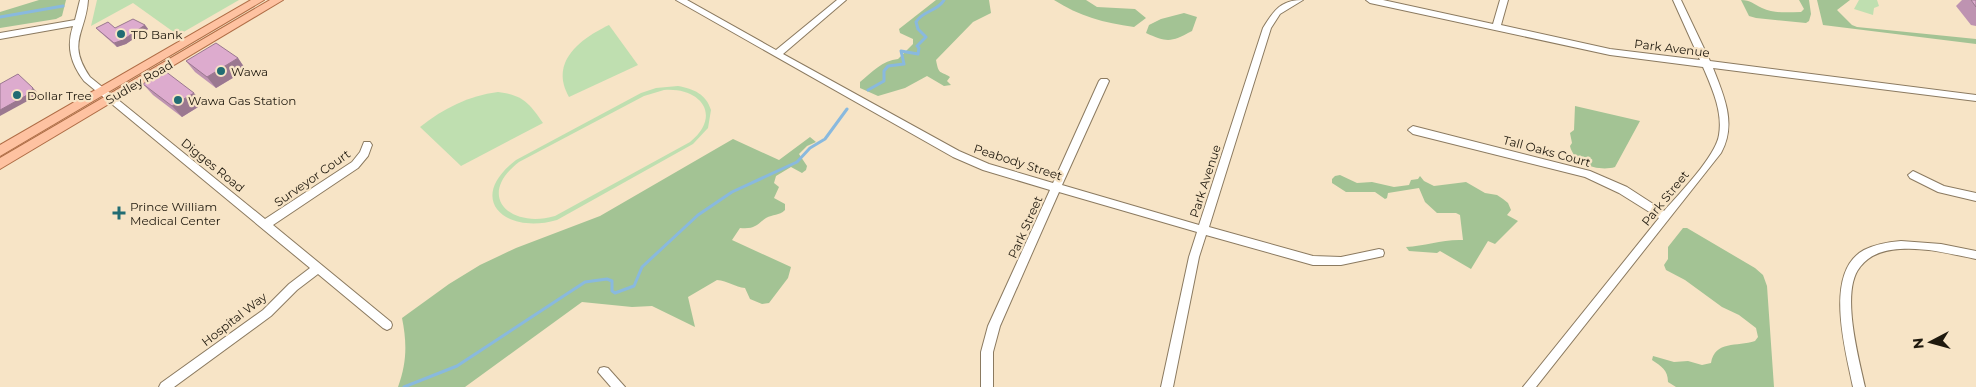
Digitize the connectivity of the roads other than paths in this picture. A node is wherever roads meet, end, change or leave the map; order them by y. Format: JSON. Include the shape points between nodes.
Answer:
{"nodes":[{"id":1,"x":84,"y":0,"type":"edge"},
{"id":2,"x":259,"y":0,"type":"edge"},
{"id":3,"x":278,"y":0,"type":"edge"},
{"id":4,"x":680,"y":0,"type":"edge"},
{"id":5,"x":842,"y":0,"type":"edge"},
{"id":6,"x":1299,"y":0,"type":"edge"},
{"id":7,"x":1370,"y":0,"type":"edge"},
{"id":8,"x":1504,"y":0,"type":"edge"},
{"id":9,"x":1677,"y":0,"type":"edge"},
{"id":10,"x":78,"y":22,"type":"junction"},
{"id":11,"x":1496,"y":27,"type":"junction"},
{"id":12,"x":0,"y":36,"type":"edge"},
{"id":13,"x":777,"y":54,"type":"junction"},
{"id":14,"x":1706,"y":64,"type":"junction"},
{"id":15,"x":1104,"y":81,"type":"dead end"},
{"id":16,"x":106,"y":95,"type":"junction"},
{"id":17,"x":1976,"y":98,"type":"edge"},
{"id":18,"x":1413,"y":130,"type":"dead end"},
{"id":19,"x":367,"y":145,"type":"dead end"},
{"id":20,"x":0,"y":151,"type":"edge"},
{"id":21,"x":0,"y":164,"type":"edge"},
{"id":22,"x":1912,"y":175,"type":"dead end"},
{"id":23,"x":1056,"y":188,"type":"junction"},
{"id":24,"x":1976,"y":197,"type":"edge"},
{"id":25,"x":1666,"y":217,"type":"junction"},
{"id":26,"x":265,"y":225,"type":"junction"},
{"id":27,"x":1202,"y":230,"type":"junction"},
{"id":28,"x":1378,"y":253,"type":"dead end"},
{"id":29,"x":1976,"y":255,"type":"edge"},
{"id":30,"x":317,"y":269,"type":"junction"},
{"id":31,"x":388,"y":325,"type":"dead end"},
{"id":32,"x":604,"y":372,"type":"dead end"},
{"id":33,"x":165,"y":387,"type":"edge"},
{"id":34,"x":619,"y":387,"type":"edge"},
{"id":35,"x":987,"y":387,"type":"edge"},
{"id":36,"x":1167,"y":387,"type":"edge"},
{"id":37,"x":1529,"y":387,"type":"edge"},
{"id":38,"x":1859,"y":387,"type":"edge"}],
"edges":[{"from":1,"to":10,"type":"street","name":"Digges Road"},
{"from":2,"to":16,"type":"main road","name":"Sudley Road"},
{"from":3,"to":16,"type":"main road","name":"Sudley Road"},
{"from":4,"to":13,"type":"street","name":"Peabody Street"},
{"from":5,"to":13,"type":"street"},
{"from":6,"to":27,"type":"street","name":"Park Avenue","via":[[1277,12],[1267,28]]},
{"from":7,"to":11,"type":"street","name":"Park Avenue"},
{"from":8,"to":11,"type":"street"},
{"from":9,"to":14,"type":"street","name":"Park Street"},
{"from":10,"to":12,"type":"street"},
{"from":10,"to":16,"type":"street","name":"Digges Road","via":[[73,42],[76,63],[87,79]]},
{"from":11,"to":14,"type":"street","name":"Park Avenue","via":[[1601,51]]},
{"from":13,"to":23,"type":"street","name":"Peabody Street","via":[[972,162]]},
{"from":14,"to":17,"type":"street","name":"Park Avenue"},
{"from":14,"to":25,"type":"street","name":"Park Street","via":[[1724,109],[1725,133],[1716,154]]},
{"from":15,"to":23,"type":"street","name":"Park Street"},
{"from":16,"to":20,"type":"main road","name":"Sudley Road"},
{"from":16,"to":21,"type":"main road","name":"Sudley Road"},
{"from":16,"to":26,"type":"street","name":"Digges Road"},
{"from":18,"to":25,"type":"street","name":"Tall Oaks Court","via":[[1587,174],[1624,190]]},
{"from":19,"to":26,"type":"street","name":"Surveyor Court","via":[[356,165]]},
{"from":22,"to":24,"type":"street","via":[[1942,189]]},
{"from":23,"to":27,"type":"street","name":"Peabody Street"},
{"from":23,"to":35,"type":"street","name":"Park Street","via":[[994,326],[987,352]]},
{"from":25,"to":37,"type":"street","name":"Park Street"},
{"from":26,"to":30,"type":"street","name":"Digges Road"},
{"from":27,"to":28,"type":"street","name":"Peabody Street","via":[[1315,262],[1343,261]]},
{"from":27,"to":36,"type":"street","name":"Park Avenue"},
{"from":29,"to":38,"type":"street","via":[[1904,244],[1880,248],[1861,257],[1849,275],[1846,296]]},
{"from":30,"to":31,"type":"street","name":"Digges Road"},
{"from":30,"to":33,"type":"street","name":"Hospital Way","via":[[259,319]]},
{"from":32,"to":34,"type":"street"}]}
